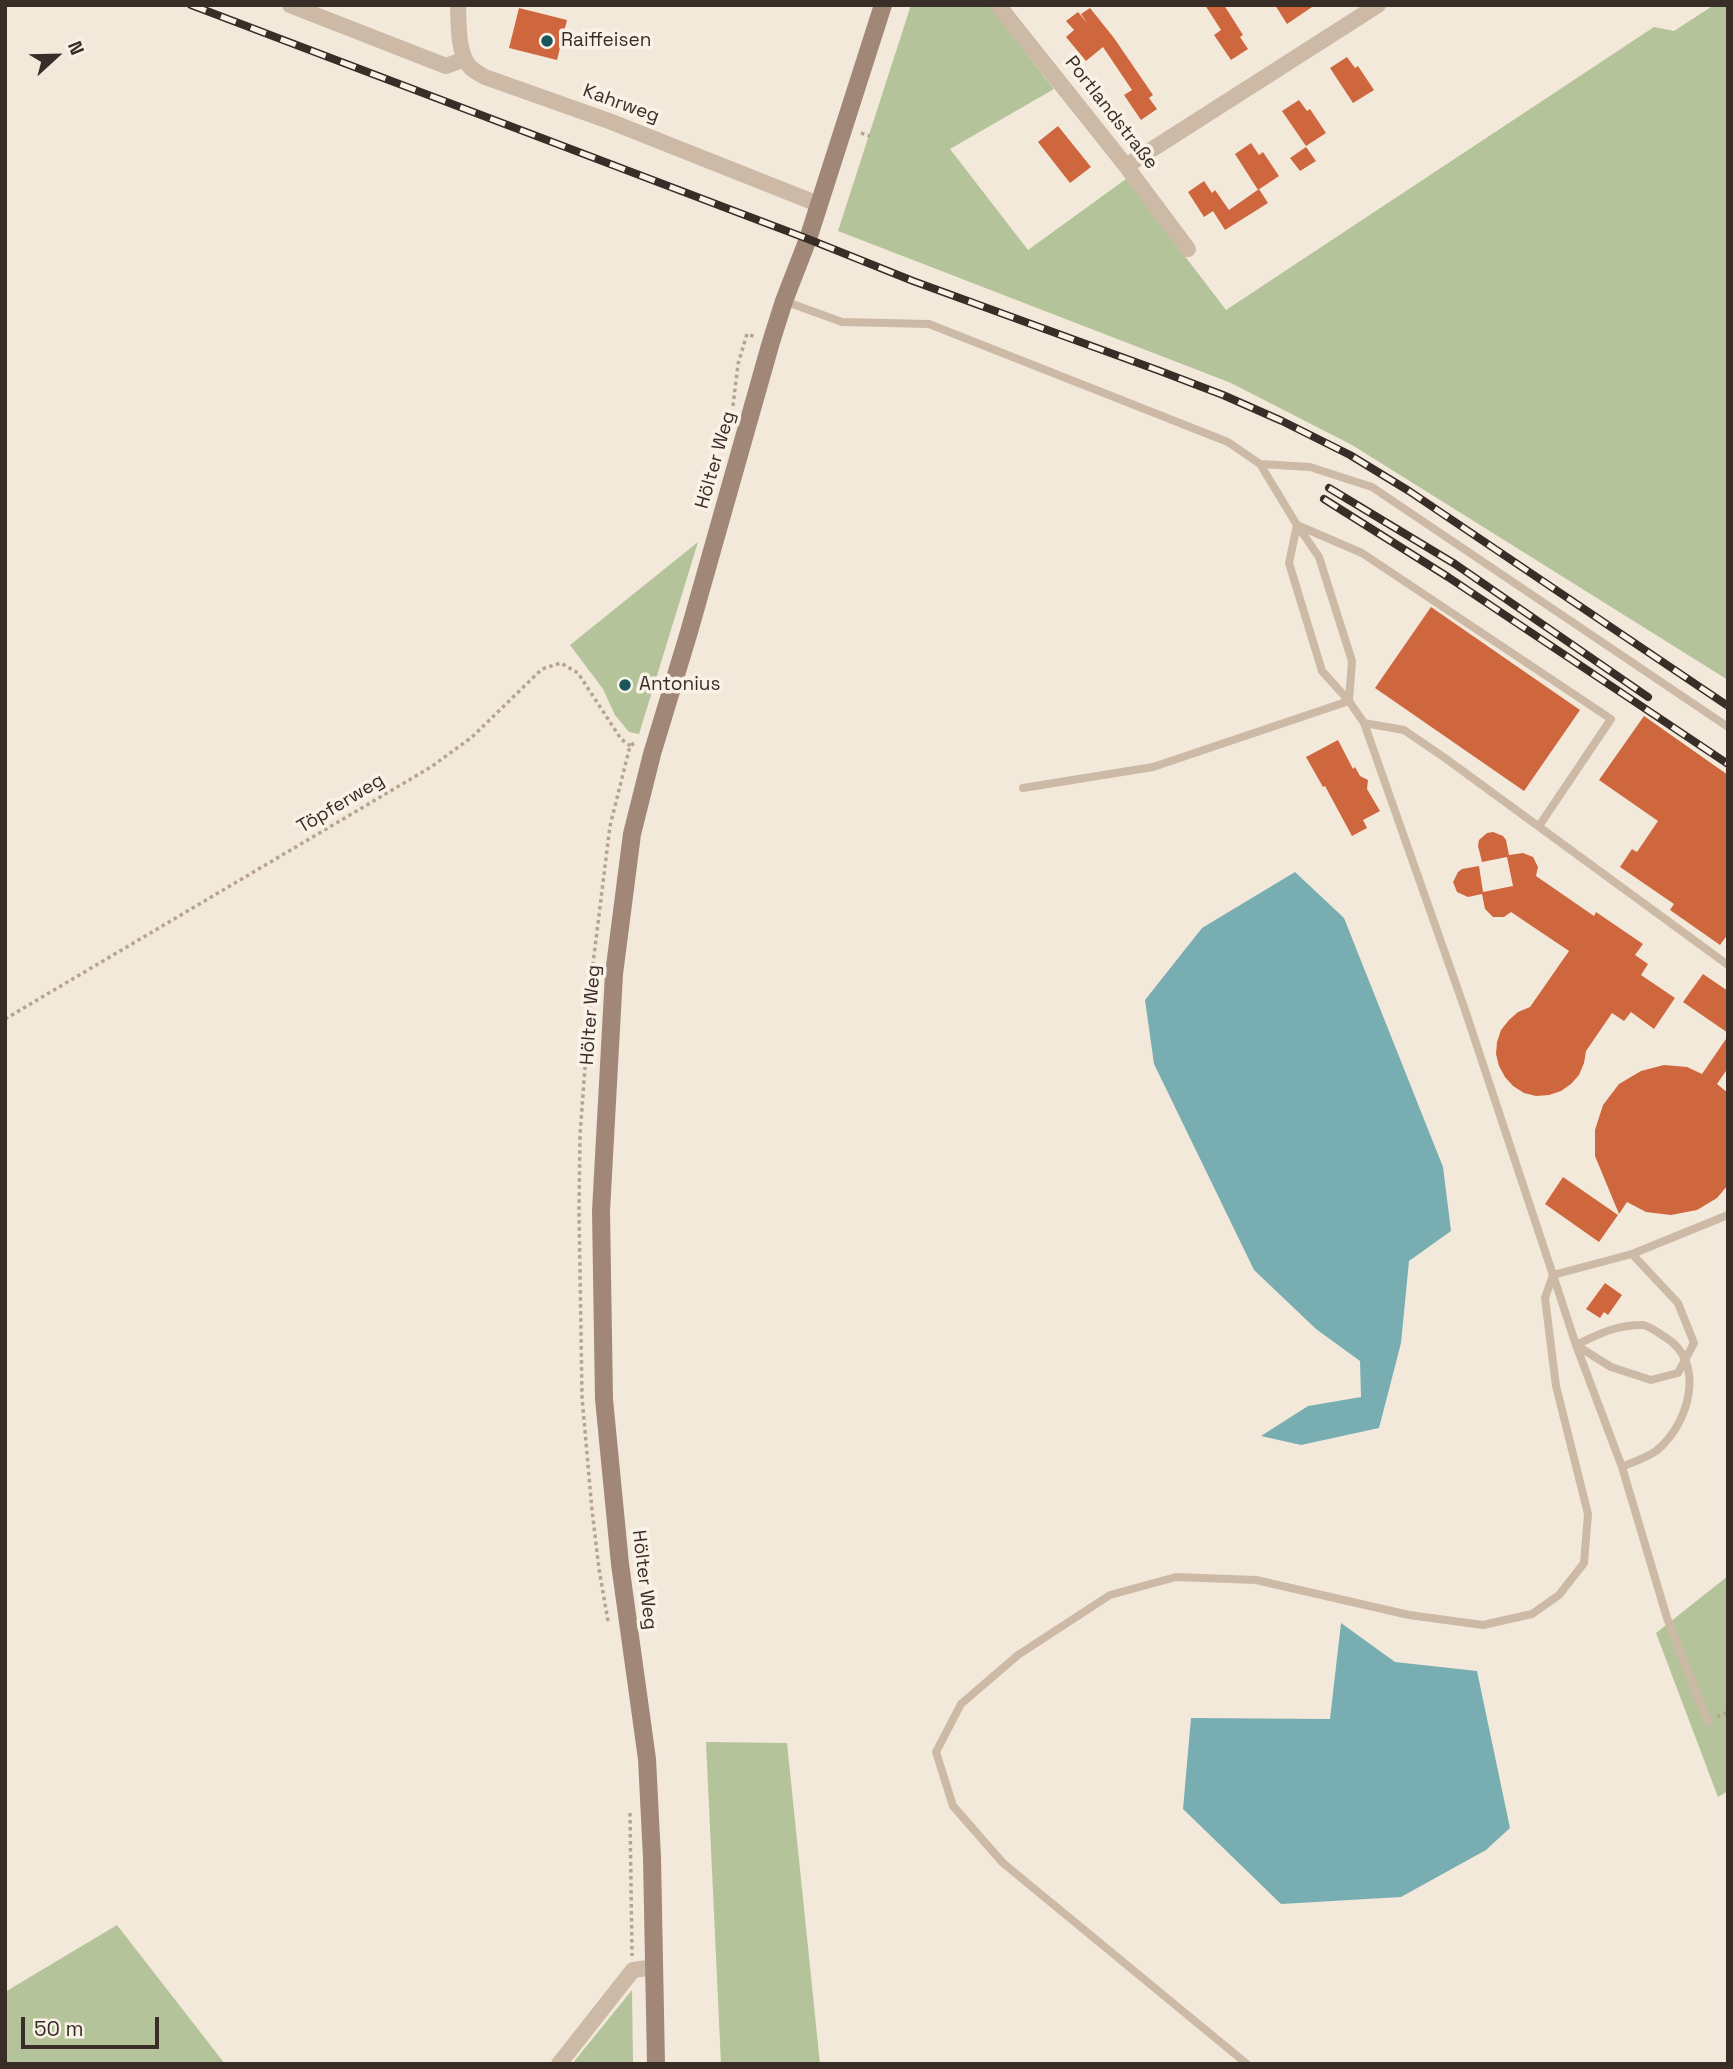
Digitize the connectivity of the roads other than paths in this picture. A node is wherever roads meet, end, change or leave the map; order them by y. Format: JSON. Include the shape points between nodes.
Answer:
{"nodes":[{"id":1,"x":290,"y":5,"type":"edge"},
{"id":2,"x":458,"y":5,"type":"edge"},
{"id":3,"x":883,"y":5,"type":"edge"},
{"id":4,"x":998,"y":5,"type":"edge"},
{"id":5,"x":1378,"y":5,"type":"edge"},
{"id":6,"x":465,"y":59,"type":"junction"},
{"id":7,"x":1126,"y":166,"type":"junction"},
{"id":8,"x":818,"y":204,"type":"junction"},
{"id":9,"x":1188,"y":249,"type":"dead end"},
{"id":10,"x":784,"y":302,"type":"junction"},
{"id":11,"x":1261,"y":464,"type":"junction"},
{"id":12,"x":1297,"y":525,"type":"junction"},
{"id":13,"x":1349,"y":701,"type":"junction"},
{"id":14,"x":1364,"y":723,"type":"junction"},
{"id":15,"x":1728,"y":727,"type":"edge"},
{"id":16,"x":1023,"y":788,"type":"dead end"},
{"id":17,"x":1539,"y":826,"type":"junction"},
{"id":18,"x":1728,"y":965,"type":"edge"},
{"id":19,"x":1728,"y":1215,"type":"edge"},
{"id":20,"x":1632,"y":1254,"type":"junction"},
{"id":21,"x":1553,"y":1275,"type":"junction"},
{"id":22,"x":1576,"y":1345,"type":"junction"},
{"id":23,"x":1686,"y":1358,"type":"junction"},
{"id":24,"x":1622,"y":1468,"type":"junction"},
{"id":25,"x":1708,"y":1722,"type":"dead end"},
{"id":26,"x":654,"y":1967,"type":"junction"},
{"id":27,"x":559,"y":2064,"type":"edge"},
{"id":28,"x":656,"y":2064,"type":"edge"},
{"id":29,"x":1247,"y":2064,"type":"edge"}],
"edges":[{"from":1,"to":6,"type":"street","via":[[446,66]]},
{"from":2,"to":6,"type":"street"},
{"from":3,"to":8,"type":"main road","name":"Hölter Weg"},
{"from":4,"to":7,"type":"street","name":"Portlandstraße"},
{"from":5,"to":7,"type":"street"},
{"from":6,"to":8,"type":"street","name":"Kahrweg","via":[[471,69],[497,82]]},
{"from":7,"to":9,"type":"street","name":"Portlandstraße"},
{"from":8,"to":10,"type":"main road","name":"Hölter Weg"},
{"from":10,"to":11,"type":"lane","via":[[842,321],[929,324],[1227,442]]},
{"from":10,"to":26,"type":"main road","name":"Hölter Weg","via":[[652,754],[632,834],[614,974],[601,1211],[604,1399],[620,1564],[648,1759]]},
{"from":11,"to":12,"type":"lane"},
{"from":11,"to":15,"type":"lane","via":[[1310,467],[1371,487]]},
{"from":12,"to":13,"type":"lane","via":[[1319,556],[1352,661]]},
{"from":12,"to":13,"type":"lane","via":[[1289,563],[1322,671]]},
{"from":12,"to":17,"type":"lane","via":[[1362,553],[1611,719]]},
{"from":13,"to":14,"type":"lane"},
{"from":13,"to":16,"type":"lane","via":[[1153,767]]},
{"from":14,"to":17,"type":"lane","via":[[1404,730]]},
{"from":14,"to":21,"type":"lane"},
{"from":17,"to":18,"type":"lane"},
{"from":19,"to":20,"type":"lane"},
{"from":20,"to":21,"type":"lane"},
{"from":20,"to":23,"type":"lane","via":[[1678,1303],[1694,1343]]},
{"from":21,"to":22,"type":"lane"},
{"from":21,"to":29,"type":"lane","via":[[1545,1298],[1556,1386],[1588,1514],[1584,1563],[1559,1595],[1532,1614],[1483,1625],[1409,1615],[1256,1580],[1176,1577],[1110,1595],[1018,1655],[961,1704],[936,1752],[953,1806],[1003,1863]]},
{"from":22,"to":23,"type":"lane","via":[[1609,1328],[1645,1325],[1674,1342]]},
{"from":22,"to":23,"type":"lane","via":[[1611,1367],[1651,1380],[1678,1373]]},
{"from":22,"to":24,"type":"lane"},
{"from":23,"to":24,"type":"lane","via":[[1691,1390],[1678,1427],[1656,1451]]},
{"from":24,"to":25,"type":"lane","via":[[1667,1618]]},
{"from":26,"to":27,"type":"street","via":[[633,1970]]},
{"from":26,"to":28,"type":"main road","name":"Hölter Weg"}]}
